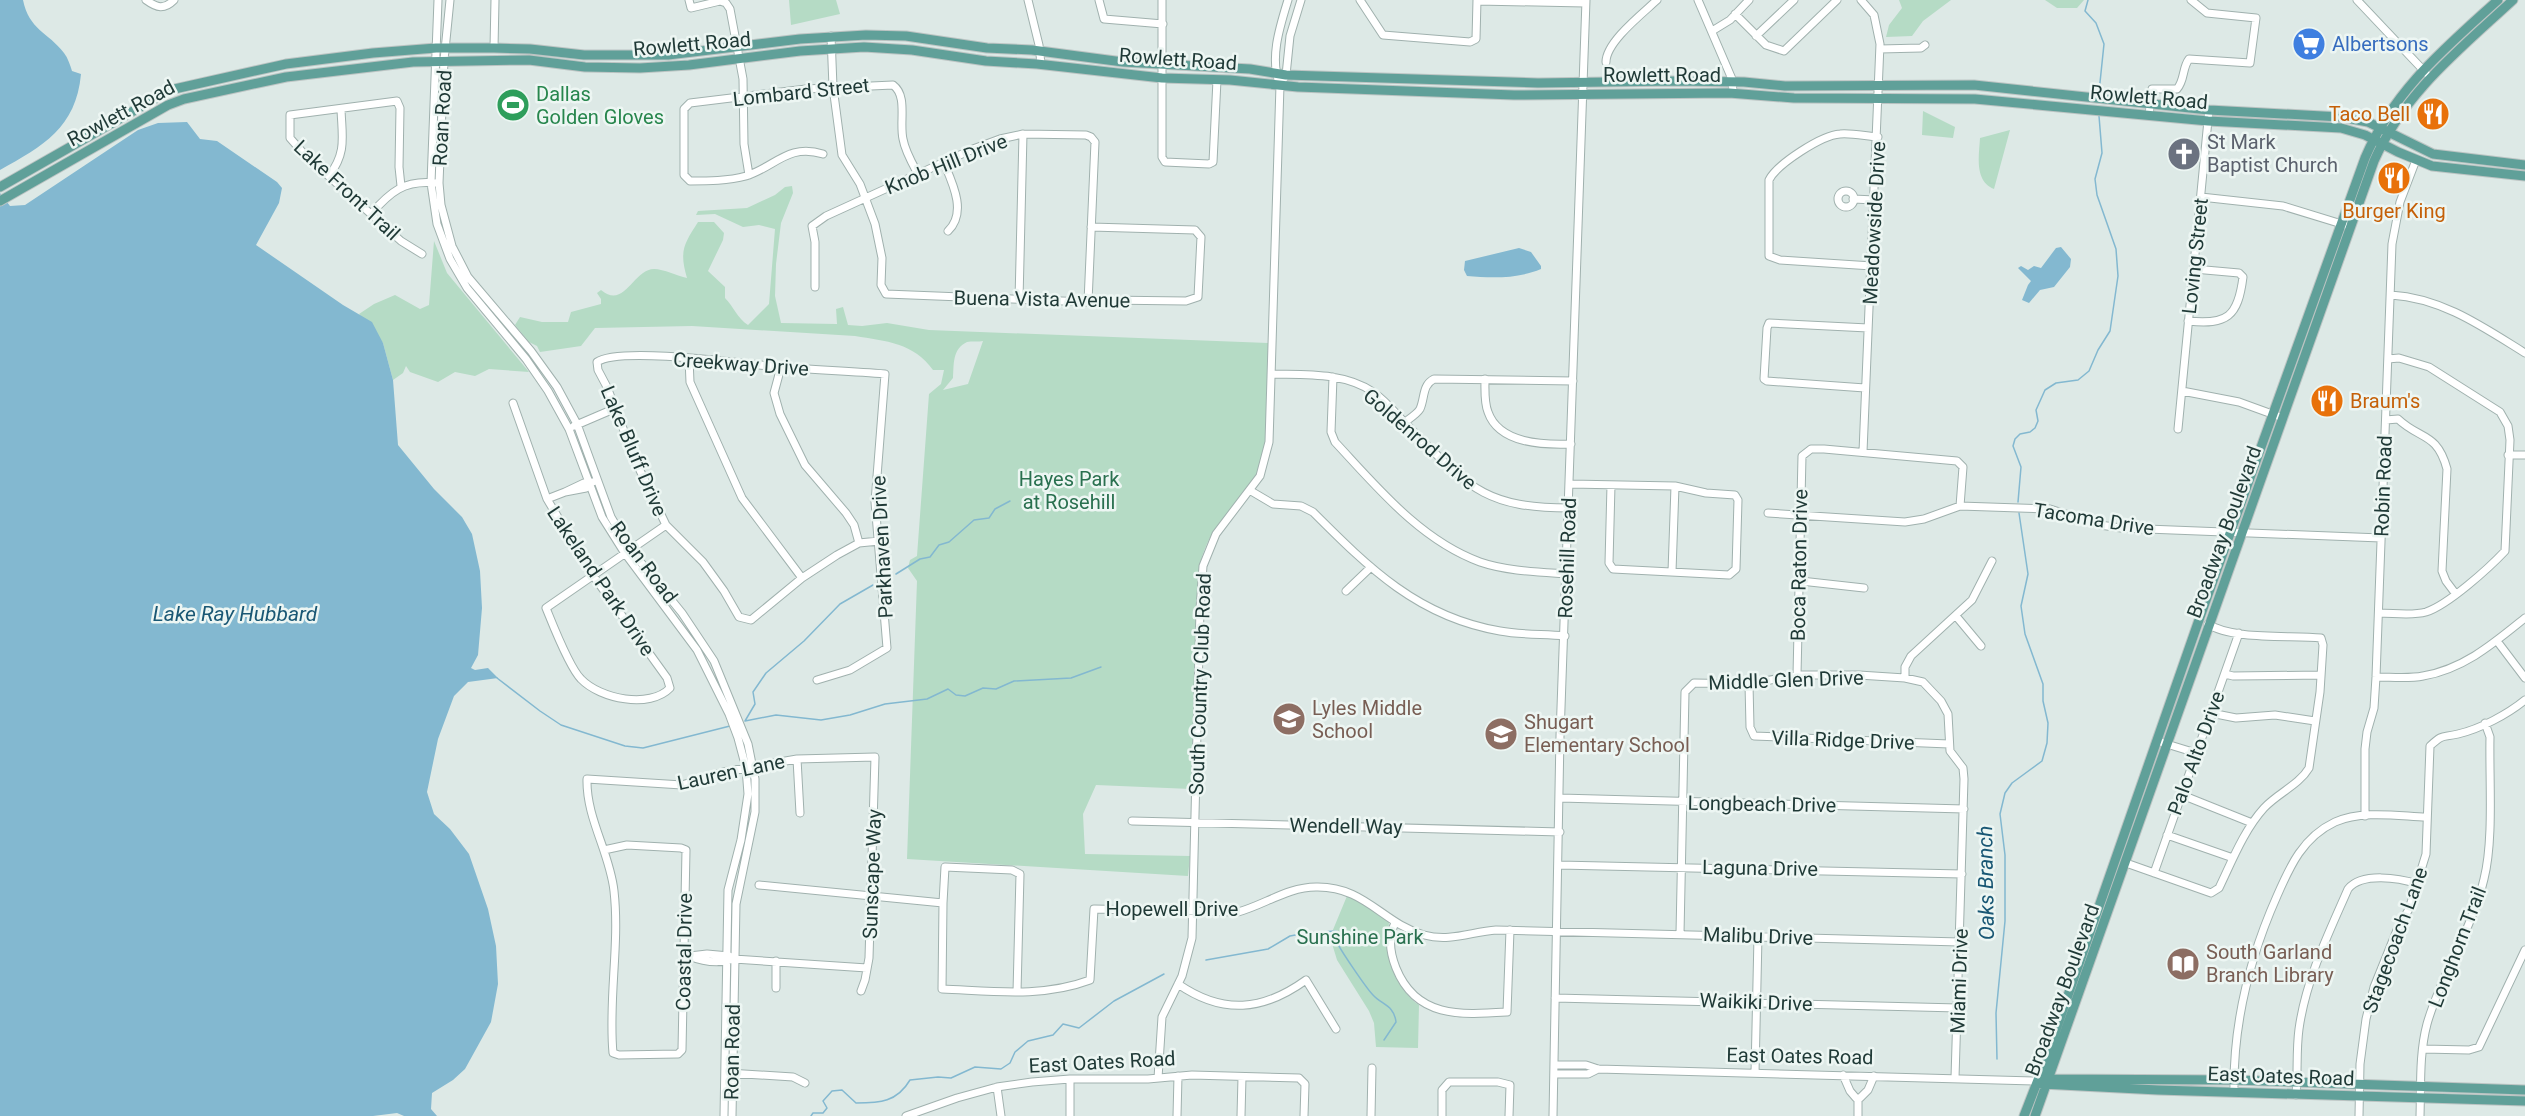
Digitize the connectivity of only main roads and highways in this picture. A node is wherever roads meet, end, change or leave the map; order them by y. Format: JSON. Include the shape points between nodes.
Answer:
{"nodes":[{"id":1,"x":2498,"y":0,"type":"edge"},
{"id":2,"x":2513,"y":0,"type":"edge"},
{"id":3,"x":909,"y":37,"type":"junction"},
{"id":4,"x":975,"y":46,"type":"junction"},
{"id":5,"x":494,"y":48,"type":"junction"},
{"id":6,"x":912,"y":50,"type":"junction"},
{"id":7,"x":640,"y":56,"type":"junction"},
{"id":8,"x":974,"y":59,"type":"junction"},
{"id":9,"x":496,"y":60,"type":"junction"},
{"id":10,"x":640,"y":68,"type":"junction"},
{"id":11,"x":1501,"y":81,"type":"junction"},
{"id":12,"x":1920,"y":85,"type":"junction"},
{"id":13,"x":170,"y":90,"type":"junction"},
{"id":14,"x":2020,"y":90,"type":"junction"},
{"id":15,"x":1500,"y":94,"type":"junction"},
{"id":16,"x":1920,"y":98,"type":"junction"},
{"id":17,"x":174,"y":102,"type":"junction"},
{"id":18,"x":2019,"y":103,"type":"junction"},
{"id":19,"x":2389,"y":113,"type":"junction"},
{"id":20,"x":2283,"y":114,"type":"junction"},
{"id":21,"x":2360,"y":120,"type":"junction"},
{"id":22,"x":2282,"y":126,"type":"junction"},
{"id":23,"x":2379,"y":128,"type":"junction"},
{"id":24,"x":2349,"y":129,"type":"junction"},
{"id":25,"x":2388,"y":133,"type":"junction"},
{"id":26,"x":2378,"y":141,"type":"junction"},
{"id":27,"x":2367,"y":154,"type":"junction"},
{"id":28,"x":2525,"y":165,"type":"edge"},
{"id":29,"x":2525,"y":176,"type":"edge"},
{"id":30,"x":0,"y":188,"type":"edge"},
{"id":31,"x":2,"y":200,"type":"edge"},
{"id":32,"x":2317,"y":290,"type":"junction"},
{"id":33,"x":2327,"y":294,"type":"junction"},
{"id":34,"x":2056,"y":1060,"type":"junction"},
{"id":35,"x":2072,"y":1079,"type":"junction"},
{"id":36,"x":2037,"y":1081,"type":"junction"},
{"id":37,"x":2049,"y":1082,"type":"junction"},
{"id":38,"x":2140,"y":1085,"type":"junction"},
{"id":39,"x":2525,"y":1089,"type":"edge"},
{"id":40,"x":2525,"y":1101,"type":"edge"},
{"id":41,"x":2024,"y":1116,"type":"edge"},
{"id":42,"x":2035,"y":1116,"type":"edge"}],
"edges":[{"from":1,"to":19,"type":"main road","name":"Broadway Boulevard","via":[[2422,69]]},
{"from":2,"to":25,"type":"main road","name":"Broadway Boulevard","via":[[2430,77]]},
{"from":3,"to":4,"type":"main road","name":"Rowlett Road"},
{"from":3,"to":6,"type":"main road"},
{"from":3,"to":7,"type":"main road","name":"Rowlett Road","via":[[831,36]]},
{"from":4,"to":8,"type":"main road"},
{"from":4,"to":11,"type":"main road","name":"Rowlett Road","via":[[1286,75]]},
{"from":5,"to":7,"type":"main road","name":"Rowlett Road"},
{"from":5,"to":9,"type":"main road"},
{"from":5,"to":13,"type":"main road","name":"Rowlett Road","via":[[318,58]]},
{"from":6,"to":8,"type":"main road","name":"Rowlett Road"},
{"from":6,"to":10,"type":"main road","name":"Rowlett Road","via":[[831,48]]},
{"from":7,"to":10,"type":"main road"},
{"from":8,"to":15,"type":"main road","name":"Rowlett Road","via":[[1162,78]]},
{"from":9,"to":10,"type":"main road","name":"Rowlett Road"},
{"from":9,"to":17,"type":"main road","name":"Rowlett Road","via":[[361,66],[286,77]]},
{"from":11,"to":12,"type":"main road","name":"Rowlett Road"},
{"from":11,"to":15,"type":"main road"},
{"from":12,"to":14,"type":"main road","name":"Rowlett Road"},
{"from":12,"to":16,"type":"main road"},
{"from":13,"to":17,"type":"main road"},
{"from":13,"to":30,"type":"main road","name":"Rowlett Road"},
{"from":14,"to":18,"type":"main road"},
{"from":14,"to":20,"type":"main road","name":"Rowlett Road"},
{"from":15,"to":16,"type":"main road","name":"Rowlett Road","via":[[1733,93],[1794,98]]},
{"from":16,"to":18,"type":"main road","name":"Rowlett Road"},
{"from":17,"to":31,"type":"main road","name":"Rowlett Road"},
{"from":18,"to":22,"type":"main road","name":"Rowlett Road"},
{"from":19,"to":21,"type":"main road","via":[[2372,121]]},
{"from":19,"to":23,"type":"main road","name":"Broadway Boulevard"},
{"from":20,"to":21,"type":"main road","name":"Rowlett Road"},
{"from":20,"to":22,"type":"main road"},
{"from":21,"to":23,"type":"main road","name":"Rowlett Road"},
{"from":22,"to":24,"type":"main road","name":"Rowlett Road"},
{"from":23,"to":25,"type":"main road","name":"Rowlett Road"},
{"from":23,"to":26,"type":"main road","name":"Broadway Boulevard"},
{"from":24,"to":26,"type":"main road","name":"Rowlett Road"},
{"from":24,"to":27,"type":"main road","via":[[2362,141]]},
{"from":25,"to":26,"type":"main road","name":"Broadway Boulevard"},
{"from":25,"to":28,"type":"main road","name":"Rowlett Road","via":[[2447,157]]},
{"from":26,"to":27,"type":"main road","name":"Broadway Boulevard"},
{"from":26,"to":29,"type":"main road","name":"Rowlett Road","via":[[2416,160],[2447,169]]},
{"from":26,"to":33,"type":"main road","name":"Broadway Boulevard"},
{"from":27,"to":32,"type":"main road","name":"Broadway Boulevard"},
{"from":32,"to":33,"type":"main road"},
{"from":32,"to":36,"type":"main road","name":"Broadway Boulevard"},
{"from":33,"to":34,"type":"main road","name":"Broadway Boulevard"},
{"from":34,"to":35,"type":"main road","via":[[2061,1071]]},
{"from":34,"to":37,"type":"main road","name":"Broadway Boulevard"},
{"from":35,"to":37,"type":"main road","name":"East Oates Road"},
{"from":35,"to":38,"type":"main road","name":"East Oates Road"},
{"from":36,"to":37,"type":"main road","name":"East Oates Road"},
{"from":36,"to":41,"type":"main road","name":"Broadway Boulevard"},
{"from":37,"to":38,"type":"main road","name":"East Oates Road"},
{"from":37,"to":42,"type":"main road","name":"Broadway Boulevard"},
{"from":38,"to":39,"type":"main road","name":"East Oates Road","via":[[2234,1080]]},
{"from":38,"to":40,"type":"main road","name":"East Oates Road","via":[[2296,1095]]}]}
